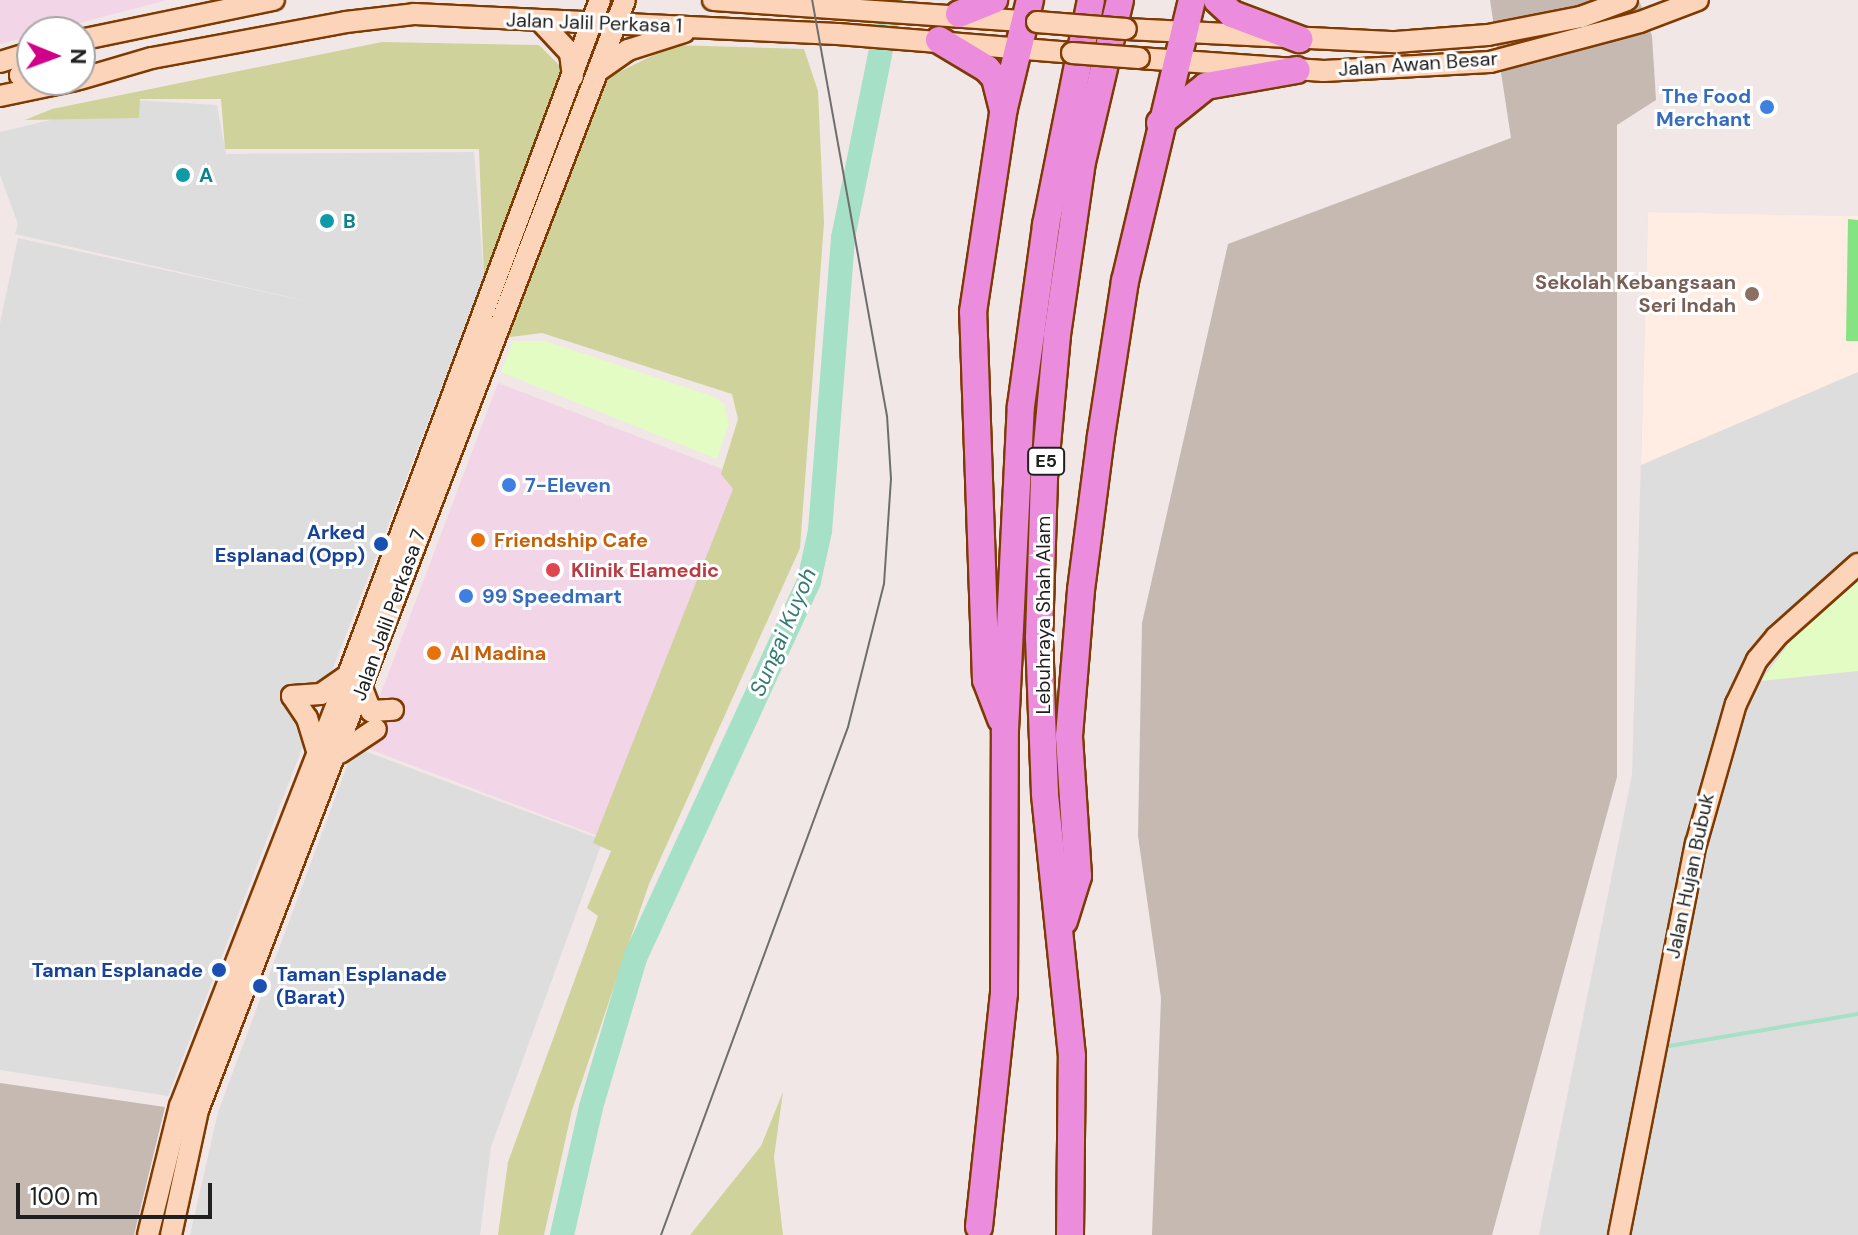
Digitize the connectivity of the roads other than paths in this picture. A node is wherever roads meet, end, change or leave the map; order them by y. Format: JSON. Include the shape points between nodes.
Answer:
{"nodes":[{"id":1,"x":274,"y":0,"type":"edge"},
{"id":2,"x":600,"y":0,"type":"edge"},
{"id":3,"x":625,"y":0,"type":"edge"},
{"id":4,"x":713,"y":0,"type":"edge"},
{"id":5,"x":994,"y":0,"type":"edge"},
{"id":6,"x":1091,"y":0,"type":"edge"},
{"id":7,"x":1120,"y":0,"type":"edge"},
{"id":8,"x":1192,"y":0,"type":"edge"},
{"id":9,"x":1217,"y":0,"type":"edge"},
{"id":10,"x":1627,"y":0,"type":"edge"},
{"id":11,"x":1698,"y":0,"type":"edge"},
{"id":12,"x":946,"y":14,"type":"junction"},
{"id":13,"x":1031,"y":14,"type":"edge"},
{"id":14,"x":542,"y":23,"type":"junction"},
{"id":15,"x":591,"y":25,"type":"junction"},
{"id":16,"x":615,"y":25,"type":"junction"},
{"id":17,"x":702,"y":27,"type":"junction"},
{"id":18,"x":1180,"y":33,"type":"junction"},
{"id":19,"x":96,"y":37,"type":"edge"},
{"id":20,"x":1299,"y":39,"type":"junction"},
{"id":21,"x":934,"y":40,"type":"junction"},
{"id":22,"x":1024,"y":48,"type":"junction"},
{"id":23,"x":1174,"y":61,"type":"junction"},
{"id":24,"x":1297,"y":70,"type":"junction"},
{"id":25,"x":598,"y":71,"type":"junction"},
{"id":26,"x":96,"y":74,"type":"edge"},
{"id":27,"x":574,"y":81,"type":"junction"},
{"id":28,"x":1003,"y":115,"type":"junction"},
{"id":29,"x":1160,"y":123,"type":"junction"},
{"id":30,"x":1858,"y":564,"type":"edge"},
{"id":31,"x":355,"y":682,"type":"junction"},
{"id":32,"x":393,"y":710,"type":"dead end"},
{"id":33,"x":376,"y":729,"type":"dead end"},
{"id":34,"x":1005,"y":730,"type":"junction"},
{"id":35,"x":327,"y":755,"type":"junction"},
{"id":36,"x":1062,"y":928,"type":"junction"},
{"id":37,"x":979,"y":1227,"type":"dead end"},
{"id":38,"x":148,"y":1235,"type":"edge"},
{"id":39,"x":171,"y":1235,"type":"edge"},
{"id":40,"x":1070,"y":1235,"type":"edge"},
{"id":41,"x":1619,"y":1235,"type":"edge"}],
"edges":[{"from":1,"to":19,"type":"street"},
{"from":2,"to":15,"type":"street","name":"Jalan Jalil Perkasa 7"},
{"from":3,"to":16,"type":"street","name":"Jalan Jalil Perkasa 7"},
{"from":4,"to":12,"type":"street"},
{"from":5,"to":12,"type":"highway"},
{"from":6,"to":34,"type":"highway","name":"Lebuhraya Shah Alam","number":"E5","via":[[1046,225],[1021,406]]},
{"from":7,"to":36,"type":"highway","name":"Lebuhraya Shah Alam","number":"E5","via":[[1082,162],[1057,335],[1044,478],[1039,638],[1044,778]]},
{"from":8,"to":18,"type":"highway"},
{"from":9,"to":20,"type":"highway","via":[[1232,14]]},
{"from":10,"to":20,"type":"street","name":"Jalan Awan Besar","via":[[1581,17],[1488,35],[1396,42]]},
{"from":11,"to":24,"type":"street","name":"Jalan Awan Besar","via":[[1640,22],[1490,62]]},
{"from":12,"to":13,"type":"street"},
{"from":13,"to":18,"type":"street","name":"Jalan Awan Besar","bridge":true},
{"from":13,"to":22,"type":"highway"},
{"from":14,"to":15,"type":"street","name":"Jalan Jalil Perkasa 1"},
{"from":14,"to":26,"type":"street","name":"Jalan Jalil Perkasa 1","via":[[414,14],[152,58]]},
{"from":14,"to":27,"type":"street","via":[[570,53]]},
{"from":15,"to":16,"type":"street","name":"Jalan Jalil Perkasa 1"},
{"from":15,"to":27,"type":"street","name":"Jalan Jalil Perkasa 7"},
{"from":16,"to":17,"type":"street","name":"Jalan Jalil Perkasa 1"},
{"from":16,"to":25,"type":"street","name":"Jalan Jalil Perkasa 7"},
{"from":17,"to":21,"type":"street","name":"Jalan Jalil Perkasa 1"},
{"from":17,"to":25,"type":"street","via":[[628,50]]},
{"from":18,"to":20,"type":"street","name":"Jalan Awan Besar"},
{"from":18,"to":23,"type":"highway"},
{"from":21,"to":22,"type":"street","name":"Jalan Jalil Perkasa 1"},
{"from":21,"to":28,"type":"highway","via":[[977,61],[995,78]]},
{"from":22,"to":23,"type":"street","name":"Jalan Awan Besar","bridge":true},
{"from":22,"to":28,"type":"highway"},
{"from":23,"to":24,"type":"street","name":"Jalan Awan Besar"},
{"from":23,"to":29,"type":"highway"},
{"from":24,"to":29,"type":"highway","via":[[1206,86]]},
{"from":25,"to":31,"type":"street","name":"Jalan Jalil Perkasa 7"},
{"from":27,"to":31,"type":"street","name":"Jalan Jalil Perkasa 7"},
{"from":28,"to":34,"type":"highway","via":[[973,312],[986,680]]},
{"from":29,"to":36,"type":"highway","via":[[1125,281],[1081,590],[1069,736],[1078,876]]},
{"from":30,"to":41,"type":"street","name":"Jalan Hujan Bubuk","via":[[1776,637],[1757,660],[1736,704],[1696,844]]},
{"from":31,"to":32,"type":"street","via":[[371,711]]},
{"from":31,"to":35,"type":"street","name":"Jalan Jalil Perkasa 7"},
{"from":31,"to":35,"type":"street","via":[[321,694],[292,696]]},
{"from":33,"to":35,"type":"street"},
{"from":34,"to":37,"type":"highway","name":"Lebuhraya Shah Alam","number":"E5","via":[[1004,993]]},
{"from":35,"to":38,"type":"street","name":"Jalan Jalil Perkasa 7","via":[[180,1106]]},
{"from":35,"to":39,"type":"street","name":"Jalan Jalil Perkasa 7","via":[[198,1110]]},
{"from":36,"to":40,"type":"highway","name":"Lebuhraya Shah Alam","number":"E5","via":[[1073,1088]]}]}
